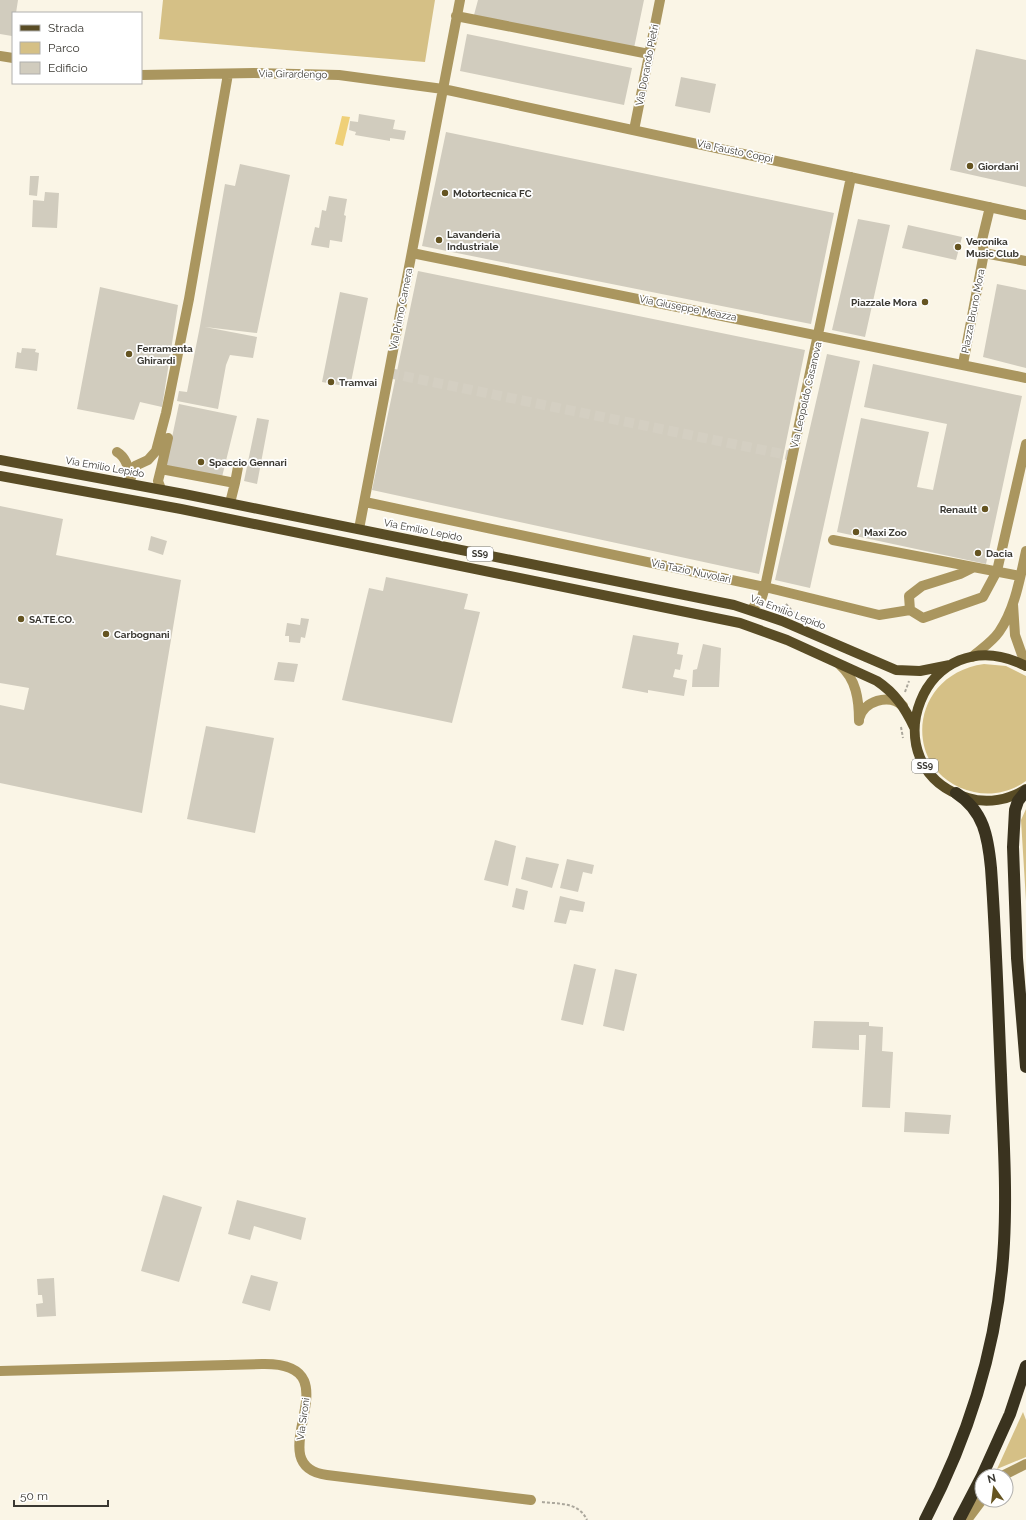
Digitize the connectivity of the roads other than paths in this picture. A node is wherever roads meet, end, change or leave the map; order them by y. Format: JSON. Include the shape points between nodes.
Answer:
{"nodes":[{"id":1,"x":460,"y":0,"type":"edge"},
{"id":2,"x":660,"y":0,"type":"edge"},
{"id":3,"x":456,"y":16,"type":"junction"},
{"id":4,"x":649,"y":54,"type":"junction"},
{"id":5,"x":0,"y":56,"type":"edge"},
{"id":6,"x":12,"y":58,"type":"edge"},
{"id":7,"x":228,"y":74,"type":"junction"},
{"id":8,"x":142,"y":75,"type":"edge"},
{"id":9,"x":443,"y":89,"type":"junction"},
{"id":10,"x":634,"y":130,"type":"junction"},
{"id":11,"x":851,"y":177,"type":"junction"},
{"id":12,"x":990,"y":207,"type":"junction"},
{"id":13,"x":1026,"y":215,"type":"edge"},
{"id":14,"x":412,"y":253,"type":"junction"},
{"id":15,"x":984,"y":253,"type":"junction"},
{"id":16,"x":1026,"y":261,"type":"edge"},
{"id":17,"x":819,"y":335,"type":"junction"},
{"id":18,"x":963,"y":364,"type":"junction"},
{"id":19,"x":1026,"y":378,"type":"edge"},
{"id":20,"x":168,"y":438,"type":"dead end"},
{"id":21,"x":1026,"y":444,"type":"edge"},
{"id":22,"x":117,"y":452,"type":"dead end"},
{"id":23,"x":0,"y":460,"type":"edge"},
{"id":24,"x":238,"y":467,"type":"dead end"},
{"id":25,"x":161,"y":469,"type":"junction"},
{"id":26,"x":0,"y":476,"type":"edge"},
{"id":27,"x":129,"y":483,"type":"junction"},
{"id":28,"x":235,"y":483,"type":"junction"},
{"id":29,"x":161,"y":489,"type":"junction"},
{"id":30,"x":365,"y":502,"type":"junction"},
{"id":31,"x":230,"y":503,"type":"junction"},
{"id":32,"x":360,"y":529,"type":"junction"},
{"id":33,"x":833,"y":540,"type":"dead end"},
{"id":34,"x":1026,"y":551,"type":"edge"},
{"id":35,"x":972,"y":568,"type":"junction"},
{"id":36,"x":997,"y":571,"type":"junction"},
{"id":37,"x":1020,"y":576,"type":"junction"},
{"id":38,"x":765,"y":587,"type":"junction"},
{"id":39,"x":1014,"y":602,"type":"junction"},
{"id":40,"x":751,"y":610,"type":"junction"},
{"id":41,"x":910,"y":610,"type":"junction"},
{"id":42,"x":972,"y":657,"type":"junction"},
{"id":43,"x":831,"y":660,"type":"junction"},
{"id":44,"x":950,"y":665,"type":"junction"},
{"id":45,"x":1026,"y":666,"type":"edge"},
{"id":46,"x":902,"y":705,"type":"junction"},
{"id":47,"x":914,"y":727,"type":"junction"},
{"id":48,"x":1026,"y":790,"type":"edge"},
{"id":49,"x":956,"y":793,"type":"junction"},
{"id":50,"x":1018,"y":968,"type":"junction"},
{"id":51,"x":1026,"y":994,"type":"edge"},
{"id":52,"x":1026,"y":1067,"type":"edge"},
{"id":53,"x":1026,"y":1366,"type":"edge"},
{"id":54,"x":0,"y":1371,"type":"edge"},
{"id":55,"x":1026,"y":1464,"type":"edge"},
{"id":56,"x":986,"y":1468,"type":"edge"},
{"id":57,"x":1014,"y":1470,"type":"edge"},
{"id":58,"x":974,"y":1491,"type":"edge"},
{"id":59,"x":531,"y":1500,"type":"road end"},
{"id":60,"x":976,"y":1508,"type":"edge"},
{"id":61,"x":924,"y":1520,"type":"edge"},
{"id":62,"x":959,"y":1520,"type":"edge"},
{"id":63,"x":967,"y":1520,"type":"edge"}],
"edges":[{"from":1,"to":3,"type":"street","name":"Via Primo Carnera"},
{"from":2,"to":4,"type":"street","name":"Via Dorando Pietri"},
{"from":3,"to":4,"type":"street"},
{"from":3,"to":9,"type":"street","name":"Via Primo Carnera"},
{"from":4,"to":10,"type":"street","name":"Via Dorando Pietri"},
{"from":5,"to":6,"type":"street"},
{"from":7,"to":8,"type":"street","name":"Via Girardengo"},
{"from":7,"to":9,"type":"street","name":"Via Girardengo","via":[[339,75]]},
{"from":7,"to":27,"type":"street","via":[[189,299],[166,413],[156,451],[148,460],[135,466]]},
{"from":9,"to":10,"type":"street","name":"Via Fausto Coppi"},
{"from":9,"to":14,"type":"street","name":"Via Primo Carnera"},
{"from":10,"to":11,"type":"street","name":"Via Fausto Coppi"},
{"from":11,"to":12,"type":"street","name":"Via Fausto Coppi"},
{"from":11,"to":17,"type":"street","name":"Via Leopoldo Casanova"},
{"from":12,"to":13,"type":"street","name":"Via Fausto Coppi"},
{"from":12,"to":15,"type":"street","name":"Piazza Bruno Mora","via":[[982,240]]},
{"from":14,"to":17,"type":"street","name":"Via Giuseppe Meazza"},
{"from":14,"to":30,"type":"street","name":"Via Primo Carnera"},
{"from":15,"to":16,"type":"street"},
{"from":15,"to":18,"type":"street","name":"Piazza Bruno Mora"},
{"from":17,"to":18,"type":"street","name":"Via Giuseppe Meazza"},
{"from":17,"to":38,"type":"street","name":"Via Leopoldo Casanova"},
{"from":18,"to":19,"type":"street","name":"Via Giuseppe Meazza"},
{"from":20,"to":25,"type":"street"},
{"from":21,"to":36,"type":"street"},
{"from":22,"to":27,"type":"street","via":[[126,462]]},
{"from":23,"to":27,"type":"main road","name":"Via Emilio Lepido","number":"SS9"},
{"from":24,"to":28,"type":"street"},
{"from":25,"to":28,"type":"street"},
{"from":25,"to":29,"type":"street","via":[[158,481]]},
{"from":26,"to":43,"type":"main road","number":"SS9","via":[[181,509],[720,618],[768,633]]},
{"from":27,"to":29,"type":"main road","name":"Via Emilio Lepido","number":"SS9"},
{"from":28,"to":31,"type":"street"},
{"from":29,"to":31,"type":"main road","name":"Via Emilio Lepido","number":"SS9"},
{"from":30,"to":32,"type":"street","name":"Via Primo Carnera"},
{"from":30,"to":38,"type":"street","name":"Via Tazio Nuvolari"},
{"from":31,"to":32,"type":"main road","name":"Via Emilio Lepido","number":"SS9"},
{"from":32,"to":40,"type":"main road","name":"Via Emilio Lepido","number":"SS9"},
{"from":33,"to":35,"type":"street"},
{"from":34,"to":37,"type":"street"},
{"from":35,"to":36,"type":"street"},
{"from":35,"to":41,"type":"street","via":[[922,586],[909,596]]},
{"from":36,"to":37,"type":"street"},
{"from":36,"to":41,"type":"street","name":"Via Tazio Nuvolari","via":[[983,597],[923,618]]},
{"from":37,"to":39,"type":"street"},
{"from":38,"to":40,"type":"street","name":"Via Leopoldo Casanova","via":[[762,598]]},
{"from":38,"to":41,"type":"street","name":"Via Tazio Nuvolari","via":[[879,615]]},
{"from":39,"to":42,"type":"street","via":[[998,633]]},
{"from":39,"to":45,"type":"street","via":[[1015,635]]},
{"from":40,"to":44,"type":"main road","name":"Via Emilio Lepido","number":"SS9","via":[[886,667],[910,672]]},
{"from":42,"to":44,"type":"main road","number":"SS9"},
{"from":42,"to":45,"type":"main road","number":"SS9","via":[[994,655]]},
{"from":43,"to":46,"type":"main road","number":"SS9","via":[[877,681],[890,690]]},
{"from":43,"to":46,"type":"street","via":[[843,668],[854,684],[859,721],[865,707],[877,701],[887,700]]},
{"from":44,"to":47,"type":"main road","number":"SS9","via":[[926,688],[917,708]]},
{"from":46,"to":47,"type":"main road","number":"SS9"},
{"from":47,"to":49,"type":"main road","number":"SS9","via":[[918,750],[927,769],[942,785]]},
{"from":48,"to":49,"type":"main road","number":"SS9","via":[[993,800],[971,799]]},
{"from":48,"to":50,"type":"highway","via":[[1016,806],[1013,820]]},
{"from":49,"to":61,"type":"highway","via":[[972,806],[981,820],[988,840],[992,868],[1005,1173],[1004,1242],[997,1312],[982,1380],[959,1446]]},
{"from":50,"to":51,"type":"street"},
{"from":50,"to":52,"type":"highway"},
{"from":53,"to":56,"type":"highway","via":[[1010,1414]]},
{"from":54,"to":59,"type":"street","name":"Via Sironi","via":[[286,1365],[296,1369],[305,1382],[306,1398],[299,1453],[302,1462],[311,1470],[327,1475]]},
{"from":55,"to":57,"type":"street"},
{"from":58,"to":62,"type":"highway"},
{"from":60,"to":63,"type":"street"}]}
